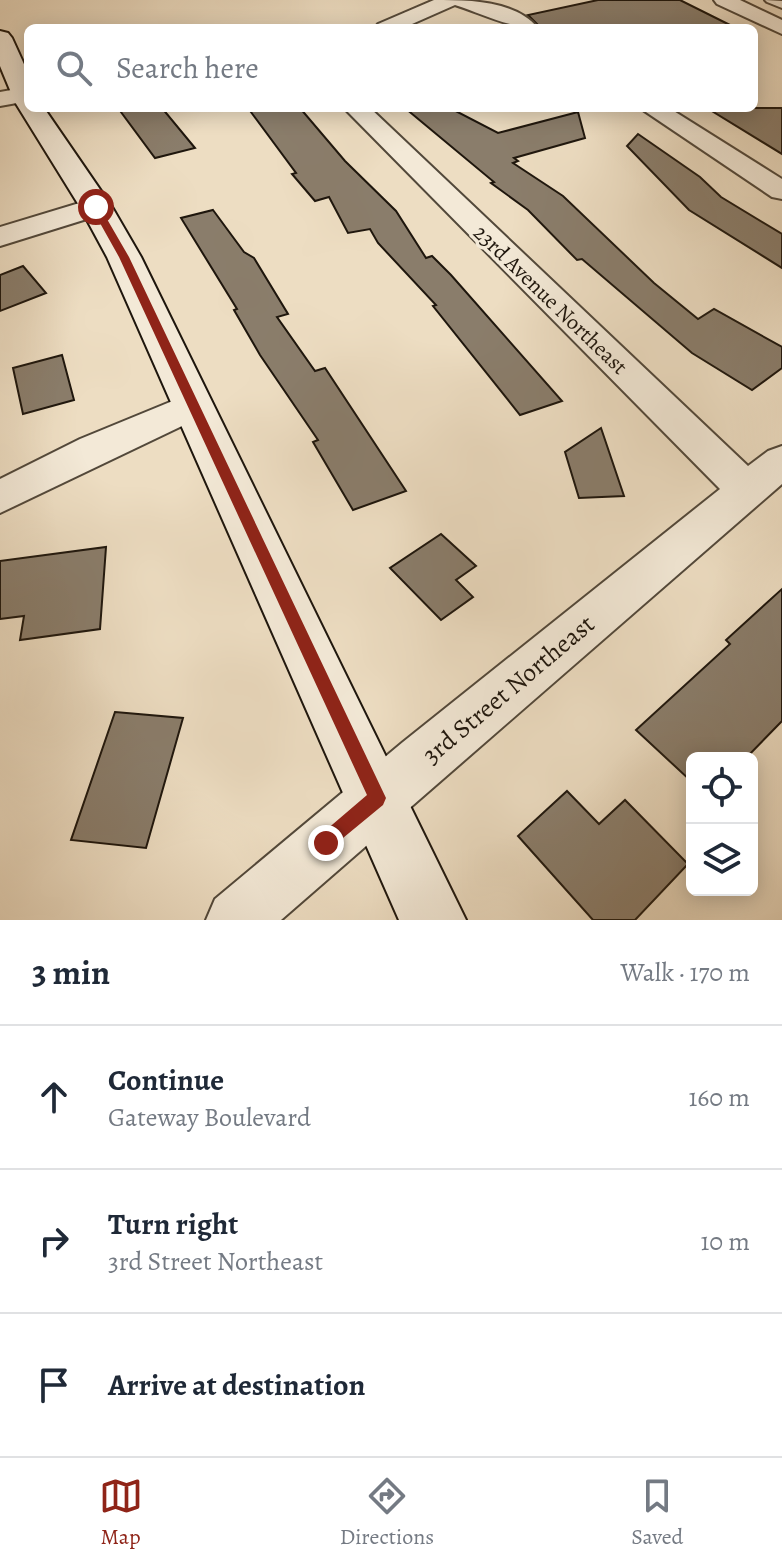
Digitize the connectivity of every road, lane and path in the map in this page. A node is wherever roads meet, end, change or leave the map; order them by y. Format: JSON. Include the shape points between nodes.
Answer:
{"nodes":[{"id":1,"x":451,"y":0,"type":"edge"},
{"id":2,"x":458,"y":0,"type":"edge"},
{"id":3,"x":724,"y":0,"type":"edge"},
{"id":4,"x":770,"y":0,"type":"edge"},
{"id":5,"x":782,"y":5,"type":"edge"},
{"id":6,"x":396,"y":24,"type":"edge"},
{"id":7,"x":522,"y":24,"type":"edge"},
{"id":8,"x":782,"y":28,"type":"edge"},
{"id":9,"x":0,"y":38,"type":"edge"},
{"id":10,"x":22,"y":100,"type":"edge"},
{"id":11,"x":30,"y":112,"type":"edge"},
{"id":12,"x":360,"y":112,"type":"edge"},
{"id":13,"x":658,"y":112,"type":"edge"},
{"id":14,"x":782,"y":191,"type":"edge"},
{"id":15,"x":96,"y":207,"type":"junction"},
{"id":16,"x":0,"y":237,"type":"edge"},
{"id":17,"x":192,"y":406,"type":"junction"},
{"id":18,"x":764,"y":475,"type":"edge"},
{"id":19,"x":0,"y":497,"type":"edge"},
{"id":20,"x":377,"y":798,"type":"junction"},
{"id":21,"x":236,"y":920,"type":"edge"},
{"id":22,"x":433,"y":920,"type":"edge"}],
"edges":[{"from":1,"to":6,"type":"street"},
{"from":2,"to":7,"type":"street"},
{"from":3,"to":8,"type":"street"},
{"from":4,"to":5,"type":"lane"},
{"from":9,"to":10,"type":"main road"},
{"from":11,"to":15,"type":"main road"},
{"from":12,"to":18,"type":"street","name":"23rd Avenue Northeast"},
{"from":13,"to":14,"type":"street"},
{"from":15,"to":16,"type":"street"},
{"from":15,"to":17,"type":"main road"},
{"from":17,"to":19,"type":"street"},
{"from":17,"to":20,"type":"main road"},
{"from":18,"to":20,"type":"street","name":"3rd Street Northeast"},
{"from":20,"to":21,"type":"street","name":"3rd Street Northeast"},
{"from":20,"to":22,"type":"main road"}]}
